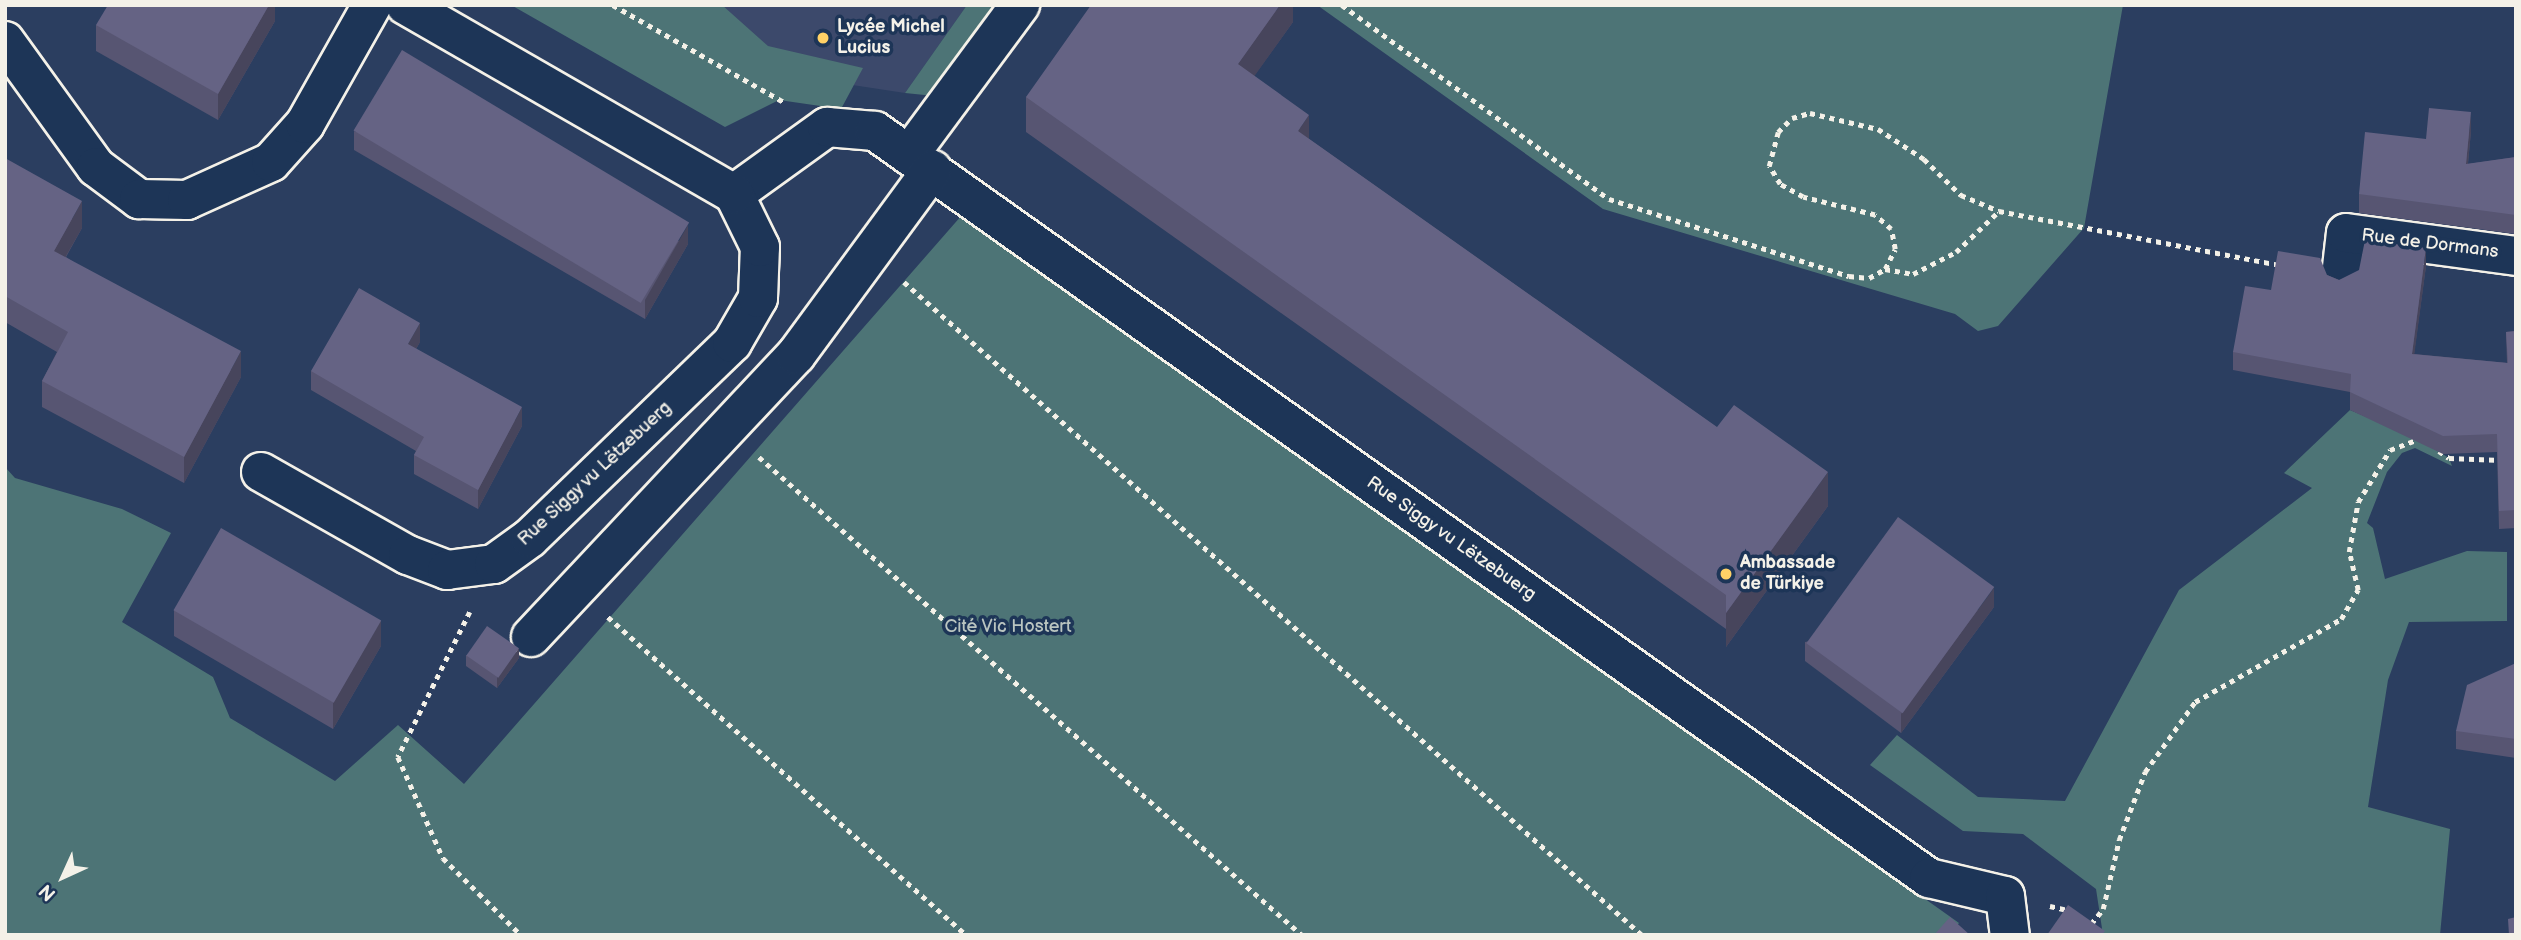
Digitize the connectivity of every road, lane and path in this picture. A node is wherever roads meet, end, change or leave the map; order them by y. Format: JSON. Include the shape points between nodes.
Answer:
{"nodes":[{"id":1,"x":372,"y":5,"type":"edge"},
{"id":2,"x":405,"y":5,"type":"edge"},
{"id":3,"x":613,"y":5,"type":"edge"},
{"id":4,"x":1020,"y":5,"type":"edge"},
{"id":5,"x":1342,"y":5,"type":"edge"},
{"id":6,"x":5,"y":41,"type":"edge"},
{"id":7,"x":827,"y":127,"type":"junction"},
{"id":8,"x":920,"y":162,"type":"junction"},
{"id":9,"x":734,"y":194,"type":"junction"},
{"id":10,"x":1998,"y":211,"type":"junction"},
{"id":11,"x":872,"y":253,"type":"junction"},
{"id":12,"x":2516,"y":256,"type":"edge"},
{"id":13,"x":1885,"y":269,"type":"junction"},
{"id":14,"x":2341,"y":276,"type":"joint"},
{"id":15,"x":726,"y":428,"type":"junction"},
{"id":16,"x":2504,"y":460,"type":"edge"},
{"id":17,"x":261,"y":472,"type":"dead end"},
{"id":18,"x":494,"y":564,"type":"junction"},
{"id":19,"x":576,"y":589,"type":"junction"},
{"id":20,"x":531,"y":637,"type":"dead end"},
{"id":21,"x":2083,"y":918,"type":"edge"},
{"id":22,"x":521,"y":935,"type":"edge"},
{"id":23,"x":966,"y":935,"type":"edge"},
{"id":24,"x":1302,"y":935,"type":"edge"},
{"id":25,"x":1642,"y":935,"type":"edge"},
{"id":26,"x":2010,"y":935,"type":"edge"}],
"edges":[{"from":1,"to":6,"type":"street","via":[[305,124],[271,162],[187,200],[139,199],[96,167]]},
{"from":2,"to":9,"type":"street"},
{"from":3,"to":7,"type":"path"},
{"from":4,"to":8,"type":"street"},
{"from":5,"to":13,"type":"path","via":[[1609,199],[1849,276],[1869,278]]},
{"from":7,"to":8,"type":"street","name":"Rue Siggy vu Lëtzebuerg","via":[[875,131]]},
{"from":7,"to":9,"type":"street"},
{"from":8,"to":11,"type":"street"},
{"from":8,"to":26,"type":"street","name":"Rue Siggy vu Lëtzebuerg","via":[[1929,878],[2005,896]]},
{"from":9,"to":18,"type":"street","name":"Rue Siggy vu Lëtzebuerg","via":[[760,247],[758,298],[732,343],[530,538]]},
{"from":10,"to":13,"type":"path","via":[[1956,252],[1913,274]]},
{"from":10,"to":13,"type":"path","via":[[1961,195],[1924,159],[1878,129],[1810,113],[1792,118],[1779,132],[1769,166],[1780,184],[1803,197],[1875,215],[1891,229],[1895,248]]},
{"from":10,"to":14,"type":"path"},
{"from":11,"to":15,"type":"street","via":[[796,355]]},
{"from":11,"to":25,"type":"path"},
{"from":12,"to":14,"type":"street","name":"Rue de Dormans","via":[[2346,233]]},
{"from":15,"to":19,"type":"street"},
{"from":15,"to":24,"type":"path"},
{"from":16,"to":21,"type":"path","via":[[2449,458],[2418,439],[2390,450],[2358,502],[2349,552],[2358,590],[2341,619],[2196,702],[2145,772],[2119,840],[2103,909],[2092,925]]},
{"from":17,"to":18,"type":"street","name":"Rue Siggy vu Lëtzebuerg","via":[[408,555],[447,570]]},
{"from":18,"to":22,"type":"path","via":[[398,757],[443,858]]},
{"from":19,"to":20,"type":"street"},
{"from":19,"to":23,"type":"path"}]}
